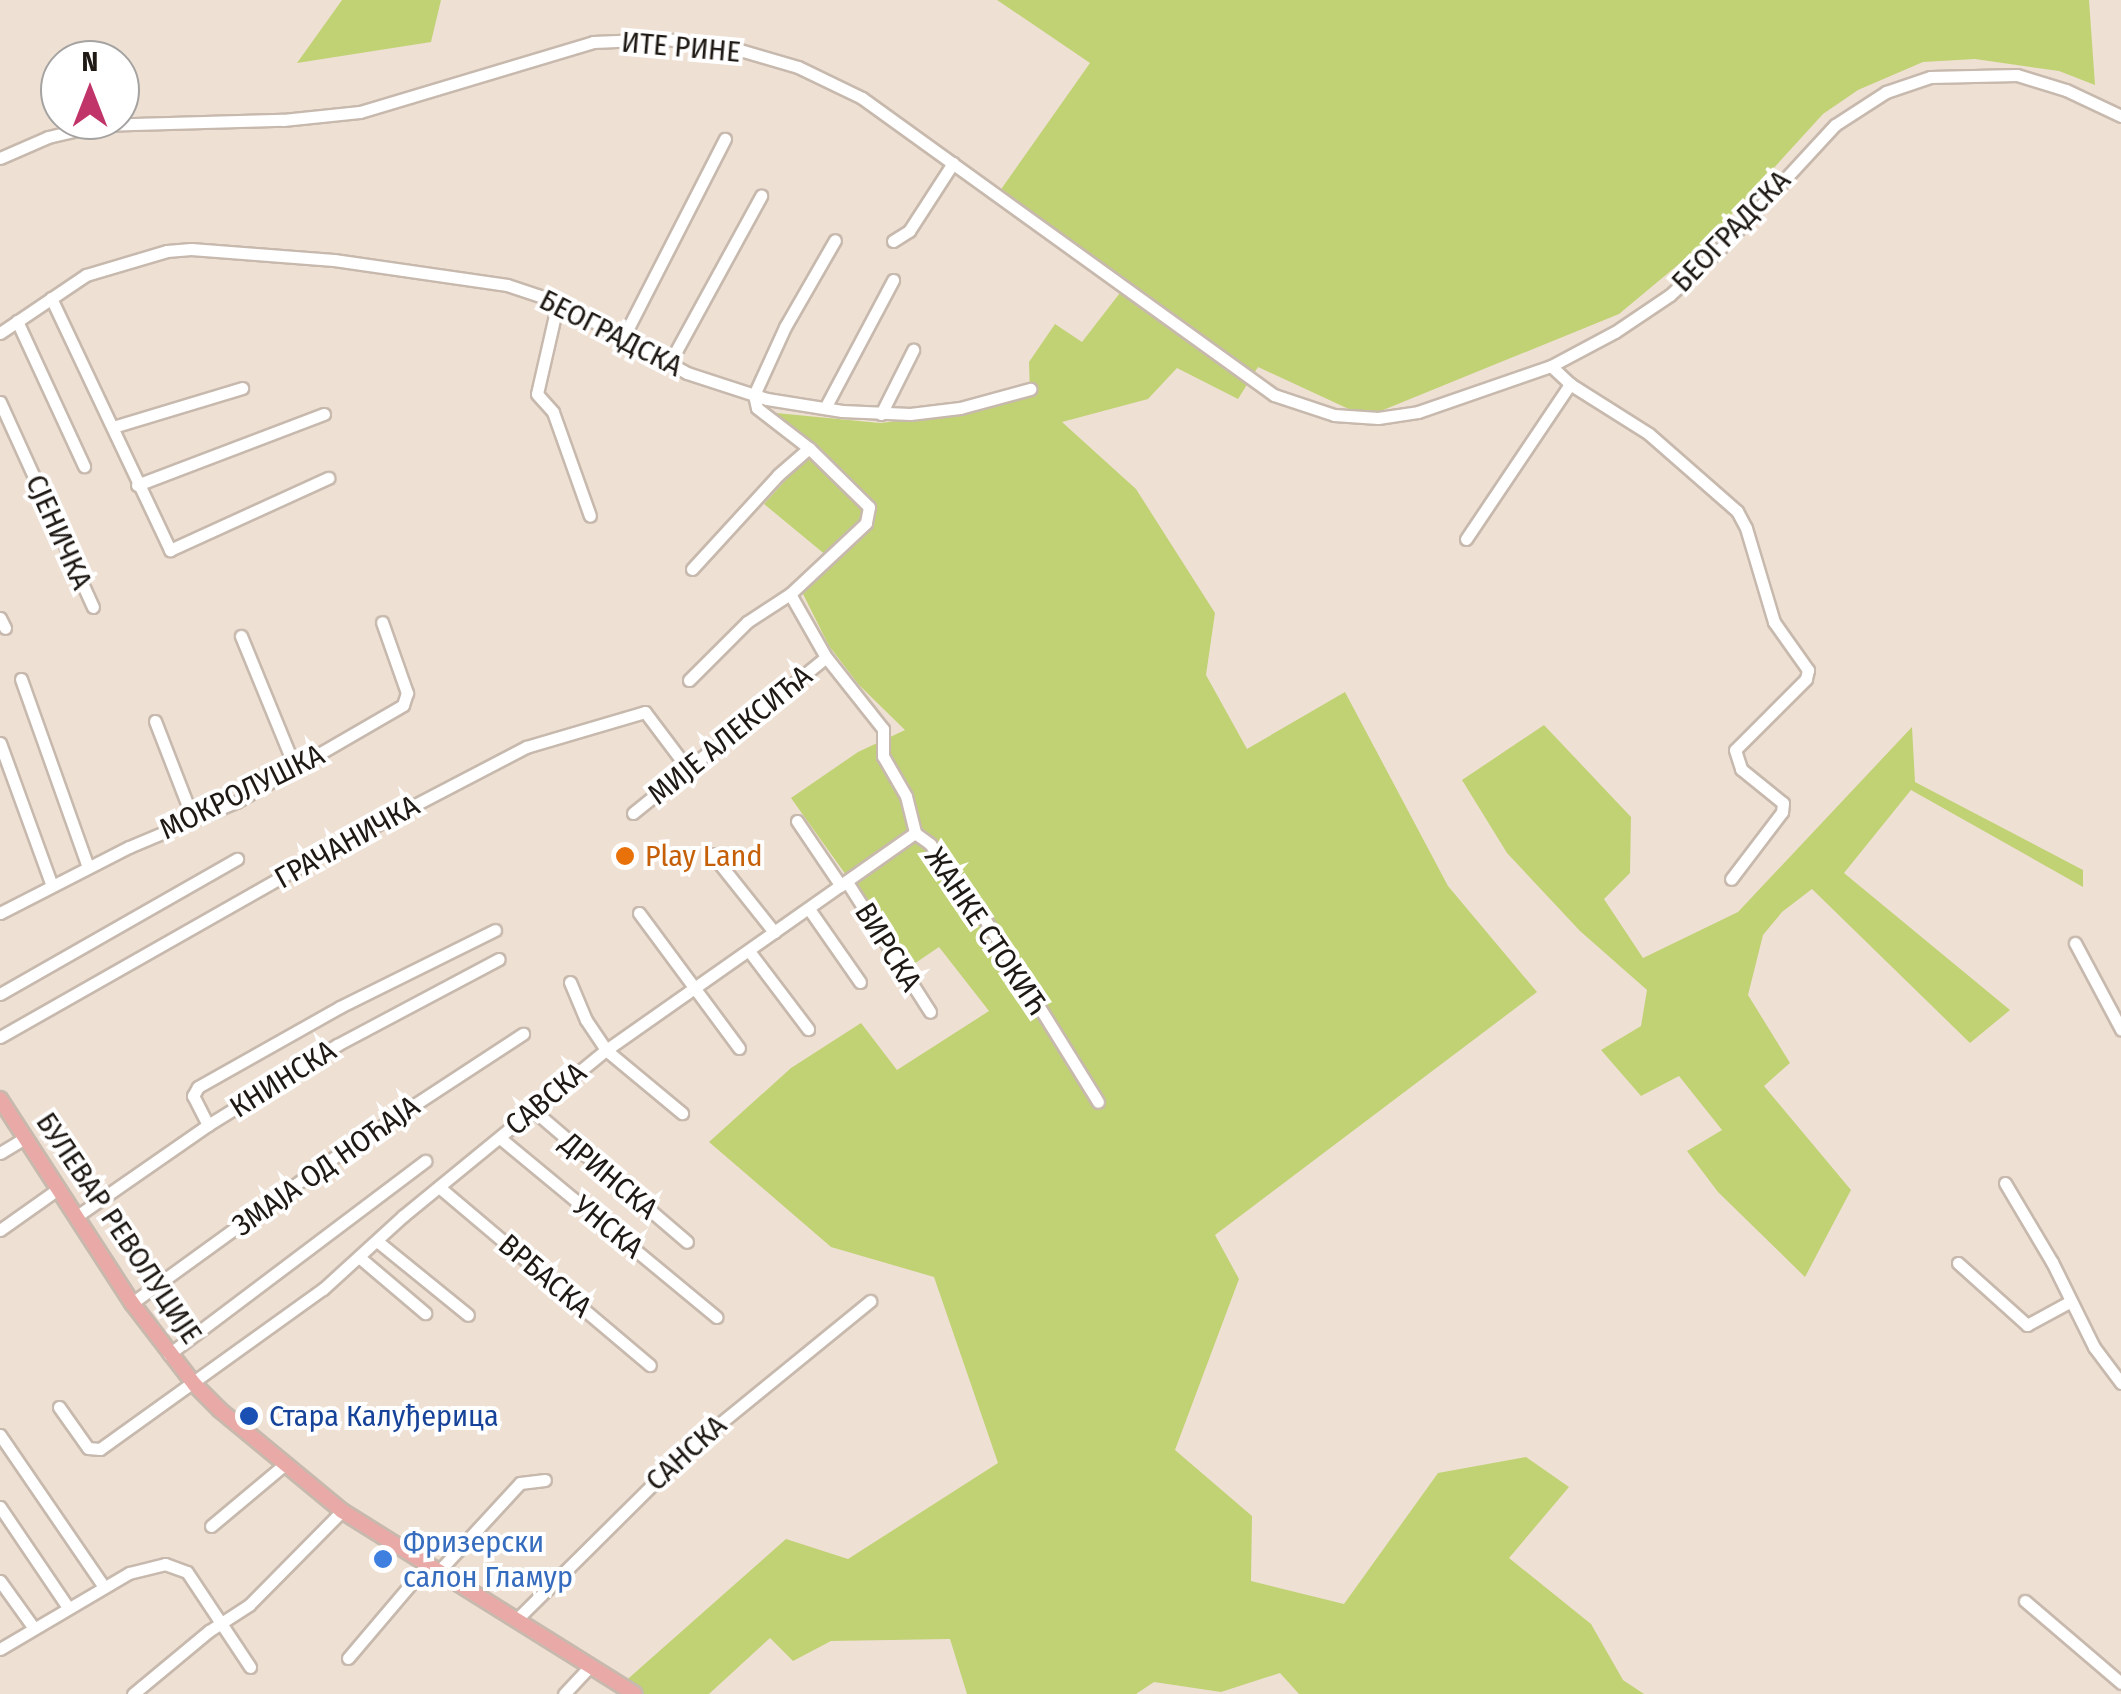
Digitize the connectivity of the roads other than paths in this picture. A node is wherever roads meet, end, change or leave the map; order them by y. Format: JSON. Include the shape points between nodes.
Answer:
{"nodes":[{"id":1,"x":2121,"y":116,"type":"edge"},
{"id":2,"x":725,"y":139,"type":"dead end"},
{"id":3,"x":0,"y":158,"type":"edge"},
{"id":4,"x":954,"y":163,"type":"junction"},
{"id":5,"x":761,"y":196,"type":"dead end"},
{"id":6,"x":835,"y":240,"type":"dead end"},
{"id":7,"x":893,"y":241,"type":"dead end"},
{"id":8,"x":893,"y":280,"type":"dead end"},
{"id":9,"x":51,"y":298,"type":"junction"},
{"id":10,"x":558,"y":302,"type":"junction"},
{"id":11,"x":17,"y":321,"type":"junction"},
{"id":12,"x":0,"y":333,"type":"edge"},
{"id":13,"x":622,"y":340,"type":"junction"},
{"id":14,"x":913,"y":350,"type":"dead end"},
{"id":15,"x":669,"y":364,"type":"junction"},
{"id":16,"x":1551,"y":366,"type":"junction"},
{"id":17,"x":1570,"y":384,"type":"junction"},
{"id":18,"x":242,"y":388,"type":"dead end"},
{"id":19,"x":1030,"y":389,"type":"dead end"},
{"id":20,"x":754,"y":395,"type":"junction"},
{"id":21,"x":1274,"y":395,"type":"joint"},
{"id":22,"x":0,"y":402,"type":"edge"},
{"id":23,"x":825,"y":408,"type":"junction"},
{"id":24,"x":324,"y":414,"type":"dead end"},
{"id":25,"x":881,"y":414,"type":"junction"},
{"id":26,"x":113,"y":427,"type":"junction"},
{"id":27,"x":809,"y":448,"type":"junction"},
{"id":28,"x":84,"y":466,"type":"dead end"},
{"id":29,"x":328,"y":478,"type":"dead end"},
{"id":30,"x":137,"y":484,"type":"junction"},
{"id":31,"x":590,"y":516,"type":"dead end"},
{"id":32,"x":1466,"y":539,"type":"dead end"},
{"id":33,"x":692,"y":569,"type":"dead end"},
{"id":34,"x":790,"y":594,"type":"junction"},
{"id":35,"x":93,"y":607,"type":"dead end"},
{"id":36,"x":382,"y":622,"type":"dead end"},
{"id":37,"x":241,"y":636,"type":"dead end"},
{"id":38,"x":826,"y":656,"type":"junction"},
{"id":39,"x":21,"y":679,"type":"dead end"},
{"id":40,"x":689,"y":680,"type":"dead end"},
{"id":41,"x":155,"y":721,"type":"dead end"},
{"id":42,"x":0,"y":743,"type":"edge"},
{"id":43,"x":688,"y":768,"type":"junction"},
{"id":44,"x":296,"y":770,"type":"junction"},
{"id":45,"x":633,"y":813,"type":"dead end"},
{"id":46,"x":193,"y":819,"type":"junction"},
{"id":47,"x":797,"y":820,"type":"dead end"},
{"id":48,"x":914,"y":834,"type":"junction"},
{"id":49,"x":712,"y":854,"type":"dead end"},
{"id":50,"x":237,"y":859,"type":"dead end"},
{"id":51,"x":88,"y":867,"type":"junction"},
{"id":52,"x":1731,"y":880,"type":"dead end"},
{"id":53,"x":844,"y":884,"type":"junction"},
{"id":54,"x":52,"y":886,"type":"junction"},
{"id":55,"x":808,"y":909,"type":"junction"},
{"id":56,"x":639,"y":912,"type":"dead end"},
{"id":57,"x":0,"y":914,"type":"edge"},
{"id":58,"x":495,"y":930,"type":"dead end"},
{"id":59,"x":774,"y":932,"type":"junction"},
{"id":60,"x":2075,"y":943,"type":"dead end"},
{"id":61,"x":749,"y":951,"type":"junction"},
{"id":62,"x":499,"y":959,"type":"dead end"},
{"id":63,"x":570,"y":982,"type":"dead end"},
{"id":64,"x":860,"y":982,"type":"dead end"},
{"id":65,"x":696,"y":988,"type":"junction"},
{"id":66,"x":0,"y":994,"type":"edge"},
{"id":67,"x":930,"y":1012,"type":"dead end"},
{"id":68,"x":808,"y":1029,"type":"dead end"},
{"id":69,"x":2121,"y":1029,"type":"edge"},
{"id":70,"x":523,"y":1034,"type":"dead end"},
{"id":71,"x":0,"y":1037,"type":"edge"},
{"id":72,"x":739,"y":1048,"type":"dead end"},
{"id":73,"x":606,"y":1050,"type":"junction"},
{"id":74,"x":0,"y":1100,"type":"edge"},
{"id":75,"x":1098,"y":1102,"type":"dead end"},
{"id":76,"x":532,"y":1109,"type":"junction"},
{"id":77,"x":682,"y":1113,"type":"dead end"},
{"id":78,"x":208,"y":1125,"type":"junction"},
{"id":79,"x":25,"y":1138,"type":"junction"},
{"id":80,"x":500,"y":1138,"type":"junction"},
{"id":81,"x":0,"y":1153,"type":"edge"},
{"id":82,"x":425,"y":1161,"type":"dead end"},
{"id":83,"x":2004,"y":1183,"type":"dead end"},
{"id":84,"x":439,"y":1188,"type":"junction"},
{"id":85,"x":58,"y":1189,"type":"junction"},
{"id":86,"x":77,"y":1216,"type":"junction"},
{"id":87,"x":0,"y":1230,"type":"edge"},
{"id":88,"x":377,"y":1241,"type":"junction"},
{"id":89,"x":687,"y":1242,"type":"dead end"},
{"id":90,"x":359,"y":1258,"type":"junction"},
{"id":91,"x":1958,"y":1263,"type":"dead end"},
{"id":92,"x":870,"y":1301,"type":"dead end"},
{"id":93,"x":2072,"y":1301,"type":"junction"},
{"id":94,"x":132,"y":1303,"type":"junction"},
{"id":95,"x":425,"y":1313,"type":"dead end"},
{"id":96,"x":468,"y":1315,"type":"dead end"},
{"id":97,"x":716,"y":1317,"type":"dead end"},
{"id":98,"x":169,"y":1354,"type":"junction"},
{"id":99,"x":650,"y":1365,"type":"dead end"},
{"id":100,"x":2121,"y":1382,"type":"edge"},
{"id":101,"x":195,"y":1385,"type":"junction"},
{"id":102,"x":59,"y":1407,"type":"dead end"},
{"id":103,"x":0,"y":1435,"type":"edge"},
{"id":104,"x":284,"y":1465,"type":"junction"},
{"id":105,"x":545,"y":1480,"type":"dead end"},
{"id":106,"x":0,"y":1507,"type":"edge"},
{"id":107,"x":342,"y":1510,"type":"junction"},
{"id":108,"x":211,"y":1526,"type":"dead end"},
{"id":109,"x":432,"y":1569,"type":"junction"},
{"id":110,"x":0,"y":1580,"type":"edge"},
{"id":111,"x":104,"y":1586,"type":"junction"},
{"id":112,"x":2025,"y":1602,"type":"dead end"},
{"id":113,"x":67,"y":1606,"type":"junction"},
{"id":114,"x":516,"y":1620,"type":"junction"},
{"id":115,"x":222,"y":1623,"type":"junction"},
{"id":116,"x":33,"y":1627,"type":"junction"},
{"id":117,"x":0,"y":1628,"type":"edge"},
{"id":118,"x":6,"y":1645,"type":"edge"},
{"id":119,"x":348,"y":1658,"type":"dead end"},
{"id":120,"x":590,"y":1666,"type":"junction"},
{"id":121,"x":250,"y":1667,"type":"dead end"},
{"id":122,"x":2121,"y":1682,"type":"edge"},
{"id":123,"x":133,"y":1694,"type":"edge"},
{"id":124,"x":564,"y":1694,"type":"edge"},
{"id":125,"x":634,"y":1694,"type":"edge"}],
"edges":[{"from":1,"to":16,"type":"street","name":"БЕОГРАДСКА","via":[[2016,75],[1945,75],[1886,92],[1835,125],[1670,295]]},
{"from":2,"to":13,"type":"street"},
{"from":3,"to":4,"type":"street","name":"ИТЕ РИНЕ","via":[[99,125],[360,112],[552,51],[665,39],[726,46],[798,66],[862,98]]},
{"from":4,"to":7,"type":"street","via":[[908,231]]},
{"from":4,"to":21,"type":"street","name":"ИТЕ РИНЕ"},
{"from":5,"to":15,"type":"street"},
{"from":6,"to":20,"type":"street"},
{"from":8,"to":23,"type":"street"},
{"from":9,"to":10,"type":"street","name":"БЕОГРАДСКА","via":[[121,262],[191,249],[448,274]]},
{"from":9,"to":11,"type":"street","name":"БЕОГРАДСКА"},
{"from":9,"to":26,"type":"street"},
{"from":10,"to":13,"type":"street","name":"БЕОГРАДСКА"},
{"from":10,"to":31,"type":"street","via":[[536,394],[553,412]]},
{"from":11,"to":12,"type":"street","name":"БЕОГРАДСКА"},
{"from":11,"to":28,"type":"street"},
{"from":13,"to":15,"type":"street","name":"БЕОГРАДСКА"},
{"from":14,"to":25,"type":"street"},
{"from":15,"to":20,"type":"street","name":"БЕОГРАДСКА"},
{"from":16,"to":17,"type":"street"},
{"from":16,"to":21,"type":"street","name":"БЕОГРАДСКА","via":[[1398,416],[1344,416]]},
{"from":17,"to":32,"type":"street"},
{"from":17,"to":52,"type":"street","via":[[1649,434],[1736,511],[1774,622],[1808,670],[1735,750],[1741,769],[1783,803]]},
{"from":18,"to":26,"type":"street"},
{"from":19,"to":25,"type":"street","name":"БЕОГРАДСКА","via":[[960,408]]},
{"from":20,"to":23,"type":"street","name":"БЕОГРАДСКА"},
{"from":20,"to":27,"type":"street","via":[[757,408]]},
{"from":22,"to":35,"type":"street","name":"СЈЕНИЧКА"},
{"from":23,"to":25,"type":"street","name":"БЕОГРАДСКА"},
{"from":24,"to":30,"type":"street"},
{"from":26,"to":30,"type":"street"},
{"from":27,"to":33,"type":"street"},
{"from":27,"to":34,"type":"street","via":[[865,500],[870,514]]},
{"from":29,"to":30,"type":"street","via":[[174,550]]},
{"from":34,"to":38,"type":"street","name":"ЖАНКЕ СТОКИЋ"},
{"from":34,"to":40,"type":"street","via":[[746,622]]},
{"from":36,"to":44,"type":"street","name":"МОКРОЛУШКА","via":[[407,700]]},
{"from":37,"to":44,"type":"street"},
{"from":38,"to":43,"type":"street","name":"МИЈЕ АЛЕКСИЋА"},
{"from":38,"to":48,"type":"street","name":"ЖАНКЕ СТОКИЋ","via":[[883,729],[883,756],[906,796]]},
{"from":39,"to":51,"type":"street"},
{"from":41,"to":46,"type":"street"},
{"from":42,"to":54,"type":"street"},
{"from":43,"to":45,"type":"street","name":"МИЈЕ АЛЕКСИЋА"},
{"from":43,"to":71,"type":"street","name":"ГРАЧАНИЧКА","via":[[645,712],[526,747]]},
{"from":44,"to":46,"type":"street","name":"МОКРОЛУШКА"},
{"from":46,"to":51,"type":"street","name":"МОКРОЛУШКА"},
{"from":47,"to":53,"type":"street","name":"ВИРСКА"},
{"from":48,"to":53,"type":"street","name":"САВСКА"},
{"from":48,"to":75,"type":"street","name":"ЖАНКЕ СТОКИЋ","via":[[930,844],[981,913]]},
{"from":49,"to":59,"type":"street"},
{"from":50,"to":66,"type":"street"},
{"from":51,"to":54,"type":"street","name":"МОКРОЛУШКА"},
{"from":53,"to":55,"type":"street","name":"САВСКА"},
{"from":53,"to":67,"type":"street","name":"ВИРСКА"},
{"from":54,"to":57,"type":"street","name":"МОКРОЛУШКА"},
{"from":55,"to":59,"type":"street","name":"САВСКА"},
{"from":55,"to":64,"type":"street"},
{"from":56,"to":65,"type":"street"},
{"from":58,"to":78,"type":"street","via":[[202,1084],[193,1096]]},
{"from":59,"to":61,"type":"street","name":"САВСКА"},
{"from":60,"to":69,"type":"street"},
{"from":61,"to":65,"type":"street","name":"САВСКА"},
{"from":61,"to":68,"type":"street"},
{"from":62,"to":78,"type":"street","name":"КНИНСКА","via":[[394,1011]]},
{"from":63,"to":73,"type":"street"},
{"from":65,"to":72,"type":"street"},
{"from":65,"to":73,"type":"street","name":"САВСКА"},
{"from":70,"to":94,"type":"street","name":"ЗМАЈА ОД НОЋАЈА","via":[[324,1164]]},
{"from":73,"to":76,"type":"street","name":"САВСКА"},
{"from":73,"to":77,"type":"street"},
{"from":74,"to":79,"type":"main road","name":"БУЛЕВАР РЕВОЛУЦИЈЕ"},
{"from":76,"to":80,"type":"street","name":"САВСКА"},
{"from":76,"to":89,"type":"street","name":"ДРИНСКА"},
{"from":78,"to":86,"type":"street","name":"КНИНСКА"},
{"from":79,"to":81,"type":"street"},
{"from":79,"to":85,"type":"main road","name":"БУЛЕВАР РЕВОЛУЦИЈЕ"},
{"from":80,"to":84,"type":"street","name":"САВСКА"},
{"from":80,"to":97,"type":"street","name":"УНСКА"},
{"from":82,"to":98,"type":"street"},
{"from":83,"to":93,"type":"street"},
{"from":84,"to":88,"type":"street","name":"САВСКА"},
{"from":84,"to":99,"type":"street","name":"ВРБАСКА"},
{"from":85,"to":86,"type":"main road","name":"БУЛЕВАР РЕВОЛУЦИЈЕ"},
{"from":85,"to":87,"type":"street"},
{"from":86,"to":94,"type":"main road","name":"БУЛЕВАР РЕВОЛУЦИЈЕ"},
{"from":88,"to":90,"type":"street","name":"САВСКА"},
{"from":88,"to":96,"type":"street"},
{"from":90,"to":95,"type":"street"},
{"from":90,"to":101,"type":"street","name":"САВСКА"},
{"from":91,"to":93,"type":"street","via":[[2027,1325]]},
{"from":92,"to":114,"type":"street","name":"САНСКА","via":[[685,1452]]},
{"from":93,"to":100,"type":"street"},
{"from":94,"to":98,"type":"main road","name":"БУЛЕВАР РЕВОЛУЦИЈЕ"},
{"from":98,"to":101,"type":"main road","name":"БУЛЕВАР РЕВОЛУЦИЈЕ"},
{"from":101,"to":102,"type":"street","name":"БУЛЕВАР РЕВОЛУЦИЈЕ","via":[[98,1450],[90,1449]]},
{"from":101,"to":104,"type":"main road","name":"БУЛЕВАР РЕВОЛУЦИЈЕ"},
{"from":103,"to":111,"type":"street"},
{"from":104,"to":107,"type":"main road","name":"БУЛЕВАР РЕВОЛУЦИЈЕ"},
{"from":104,"to":108,"type":"street"},
{"from":105,"to":109,"type":"street","via":[[520,1483]]},
{"from":106,"to":113,"type":"street"},
{"from":107,"to":109,"type":"main road","name":"БУЛЕВАР РЕВОЛУЦИЈЕ"},
{"from":107,"to":115,"type":"street","via":[[249,1605]]},
{"from":109,"to":114,"type":"main road","name":"БУЛЕВАР РЕВОЛУЦИЈЕ"},
{"from":109,"to":119,"type":"street"},
{"from":110,"to":116,"type":"street"},
{"from":111,"to":113,"type":"street"},
{"from":111,"to":115,"type":"street","via":[[150,1565],[178,1566]]},
{"from":112,"to":122,"type":"street"},
{"from":113,"to":116,"type":"street"},
{"from":114,"to":120,"type":"main road","name":"БУЛЕВАР РЕВОЛУЦИЈЕ"},
{"from":115,"to":121,"type":"street"},
{"from":115,"to":123,"type":"street"},
{"from":116,"to":118,"type":"street"},
{"from":117,"to":118,"type":"street"},
{"from":120,"to":124,"type":"street"},
{"from":120,"to":125,"type":"main road","name":"БУЛЕВАР РЕВОЛУЦИЈЕ"}]}
